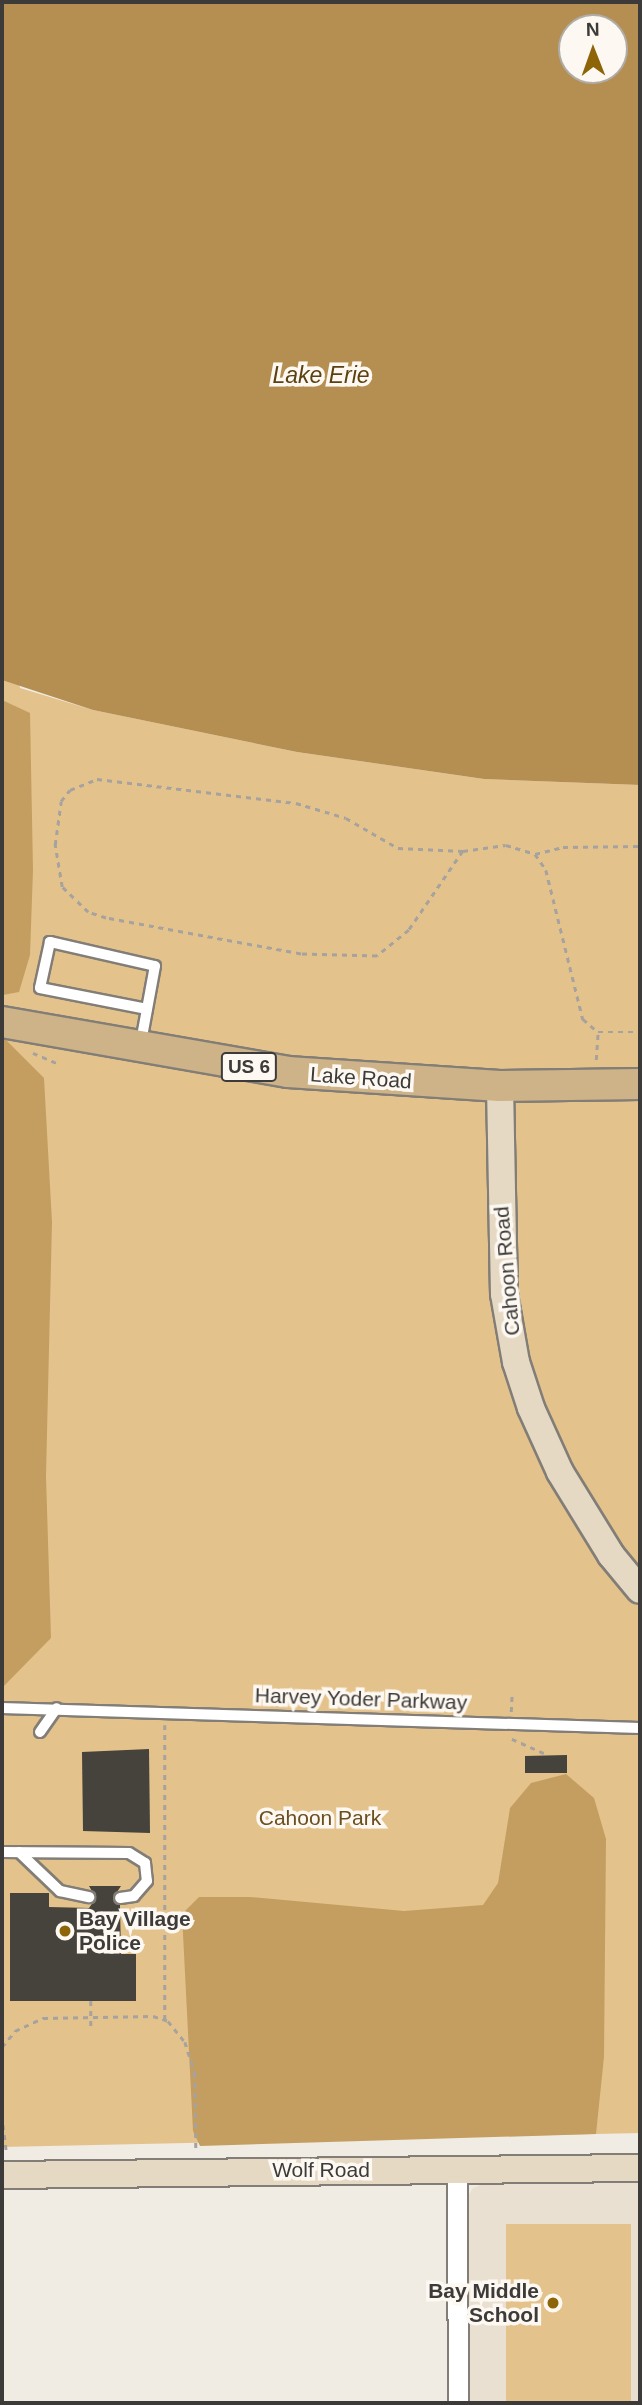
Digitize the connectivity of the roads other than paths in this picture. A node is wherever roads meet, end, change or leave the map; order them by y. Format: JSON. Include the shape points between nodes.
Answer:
{"nodes":[{"id":1,"x":147,"y":1009,"type":"junction"},
{"id":2,"x":2,"y":1022,"type":"edge"},
{"id":3,"x":140,"y":1049,"type":"junction"},
{"id":4,"x":640,"y":1084,"type":"edge"},
{"id":5,"x":500,"y":1086,"type":"junction"},
{"id":6,"x":640,"y":1590,"type":"edge"},
{"id":7,"x":2,"y":1708,"type":"edge"},
{"id":8,"x":57,"y":1708,"type":"junction"},
{"id":9,"x":640,"y":1728,"type":"edge"},
{"id":10,"x":40,"y":1732,"type":"dead end"},
{"id":11,"x":2,"y":1852,"type":"edge"},
{"id":12,"x":19,"y":1852,"type":"junction"},
{"id":13,"x":89,"y":1897,"type":"dead end"},
{"id":14,"x":120,"y":1898,"type":"dead end"},
{"id":15,"x":4,"y":2166,"type":"edge"},
{"id":16,"x":640,"y":2168,"type":"edge"},
{"id":17,"x":457,"y":2170,"type":"junction"},
{"id":18,"x":458,"y":2403,"type":"edge"}],
"edges":[{"from":1,"to":1,"type":"lane","via":[[155,966],[50,942],[40,988]]},
{"from":1,"to":3,"type":"lane"},
{"from":2,"to":3,"type":"main road","name":"Lake Road","number":"US 6"},
{"from":3,"to":5,"type":"main road","name":"Lake Road","number":"US 6","via":[[288,1072]]},
{"from":4,"to":5,"type":"main road","name":"Lake Road","number":"US 6"},
{"from":5,"to":6,"type":"street","name":"Cahoon Road","via":[[505,1294],[516,1362],[560,1472],[611,1555]]},
{"from":7,"to":8,"type":"lane","name":"Harvey Yoder Parkway"},
{"from":8,"to":9,"type":"lane","name":"Harvey Yoder Parkway"},
{"from":8,"to":10,"type":"lane"},
{"from":11,"to":12,"type":"lane"},
{"from":12,"to":13,"type":"lane","via":[[60,1891]]},
{"from":12,"to":14,"type":"lane","via":[[129,1853],[139,1857],[145,1863],[148,1881],[134,1896]]},
{"from":15,"to":17,"type":"street","name":"Wolf Road"},
{"from":16,"to":17,"type":"street","name":"Wolf Road"},
{"from":17,"to":18,"type":"street"}]}
